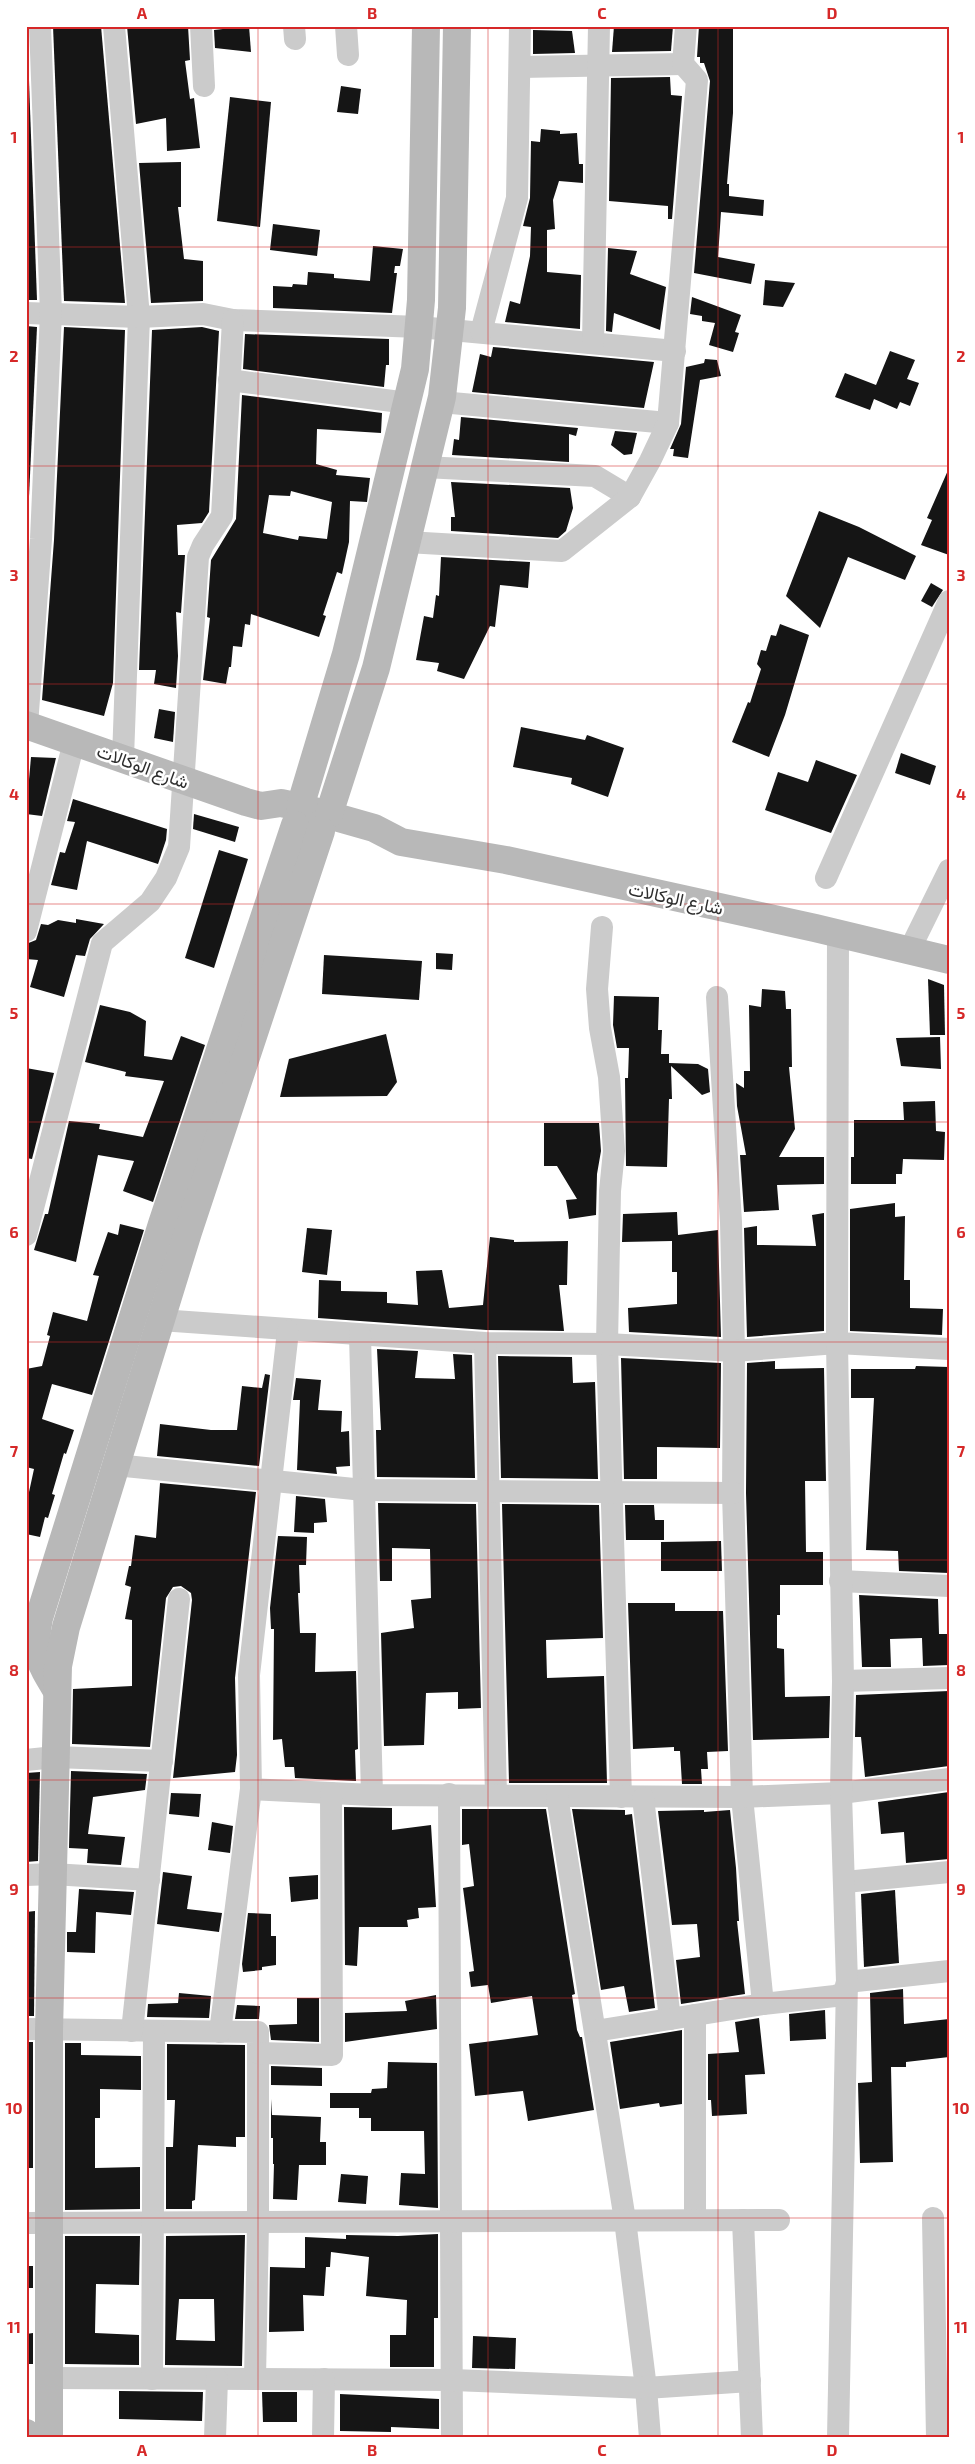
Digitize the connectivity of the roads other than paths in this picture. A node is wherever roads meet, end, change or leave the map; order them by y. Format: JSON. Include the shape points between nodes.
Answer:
{"nodes":[{"id":1,"x":40,"y":26,"type":"edge"},
{"id":2,"x":114,"y":26,"type":"edge"},
{"id":3,"x":201,"y":26,"type":"edge"},
{"id":4,"x":346,"y":26,"type":"edge"},
{"id":5,"x":426,"y":26,"type":"edge"},
{"id":6,"x":457,"y":26,"type":"edge"},
{"id":7,"x":520,"y":26,"type":"edge"},
{"id":8,"x":599,"y":26,"type":"edge"},
{"id":9,"x":686,"y":26,"type":"edge"},
{"id":10,"x":348,"y":55,"type":"dead end"},
{"id":11,"x":683,"y":64,"type":"junction"},
{"id":12,"x":599,"y":66,"type":"junction"},
{"id":13,"x":520,"y":67,"type":"junction"},
{"id":14,"x":204,"y":86,"type":"dead end"},
{"id":15,"x":26,"y":313,"type":"edge"},
{"id":16,"x":50,"y":313,"type":"junction"},
{"id":17,"x":139,"y":317,"type":"junction"},
{"id":18,"x":233,"y":320,"type":"junction"},
{"id":19,"x":419,"y":327,"type":"junction"},
{"id":20,"x":451,"y":329,"type":"junction"},
{"id":21,"x":481,"y":332,"type":"junction"},
{"id":22,"x":593,"y":343,"type":"junction"},
{"id":23,"x":675,"y":351,"type":"junction"},
{"id":24,"x":228,"y":380,"type":"junction"},
{"id":25,"x":441,"y":402,"type":"junction"},
{"id":26,"x":408,"y":404,"type":"junction"},
{"id":27,"x":668,"y":423,"type":"junction"},
{"id":28,"x":425,"y":467,"type":"junction"},
{"id":29,"x":630,"y":497,"type":"junction"},
{"id":30,"x":407,"y":542,"type":"junction"},
{"id":31,"x":949,"y":601,"type":"edge"},
{"id":32,"x":27,"y":725,"type":"edge"},
{"id":33,"x":74,"y":742,"type":"junction"},
{"id":34,"x":123,"y":758,"type":"junction"},
{"id":35,"x":183,"y":781,"type":"junction"},
{"id":36,"x":311,"y":819,"type":"junction"},
{"id":37,"x":949,"y":870,"type":"edge"},
{"id":38,"x":826,"y":878,"type":"dead end"},
{"id":39,"x":602,"y":927,"type":"dead end"},
{"id":40,"x":26,"y":931,"type":"edge"},
{"id":41,"x":838,"y":934,"type":"junction"},
{"id":42,"x":909,"y":951,"type":"junction"},
{"id":43,"x":949,"y":960,"type":"edge"},
{"id":44,"x":717,"y":997,"type":"dead end"},
{"id":45,"x":162,"y":1224,"type":"junction"},
{"id":46,"x":188,"y":1232,"type":"junction"},
{"id":47,"x":26,"y":1235,"type":"edge"},
{"id":48,"x":160,"y":1320,"type":"junction"},
{"id":49,"x":288,"y":1331,"type":"junction"},
{"id":50,"x":360,"y":1334,"type":"junction"},
{"id":51,"x":485,"y":1343,"type":"junction"},
{"id":52,"x":837,"y":1343,"type":"junction"},
{"id":53,"x":607,"y":1344,"type":"junction"},
{"id":54,"x":949,"y":1349,"type":"edge"},
{"id":55,"x":734,"y":1351,"type":"junction"},
{"id":56,"x":115,"y":1465,"type":"junction"},
{"id":57,"x":272,"y":1482,"type":"junction"},
{"id":58,"x":364,"y":1490,"type":"junction"},
{"id":59,"x":487,"y":1490,"type":"junction"},
{"id":60,"x":613,"y":1494,"type":"junction"},
{"id":61,"x":733,"y":1494,"type":"junction"},
{"id":62,"x":840,"y":1581,"type":"junction"},
{"id":63,"x":949,"y":1586,"type":"edge"},
{"id":64,"x":179,"y":1599,"type":"dead end"},
{"id":65,"x":33,"y":1616,"type":"edge"},
{"id":66,"x":949,"y":1678,"type":"edge"},
{"id":67,"x":843,"y":1681,"type":"junction"},
{"id":68,"x":57,"y":1691,"type":"junction"},
{"id":69,"x":55,"y":1757,"type":"junction"},
{"id":70,"x":26,"y":1760,"type":"edge"},
{"id":71,"x":162,"y":1761,"type":"junction"},
{"id":72,"x":949,"y":1779,"type":"edge"},
{"id":73,"x":251,"y":1789,"type":"junction"},
{"id":74,"x":331,"y":1793,"type":"junction"},
{"id":75,"x":841,"y":1793,"type":"junction"},
{"id":76,"x":449,"y":1794,"type":"junction"},
{"id":77,"x":372,"y":1795,"type":"junction"},
{"id":78,"x":496,"y":1795,"type":"junction"},
{"id":79,"x":557,"y":1796,"type":"junction"},
{"id":80,"x":632,"y":1797,"type":"junction"},
{"id":81,"x":742,"y":1797,"type":"junction"},
{"id":82,"x":949,"y":1872,"type":"edge"},
{"id":83,"x":39,"y":1875,"type":"edge"},
{"id":84,"x":149,"y":1880,"type":"junction"},
{"id":85,"x":845,"y":1882,"type":"junction"},
{"id":86,"x":949,"y":1971,"type":"edge"},
{"id":87,"x":847,"y":1982,"type":"junction"},
{"id":88,"x":763,"y":2004,"type":"junction"},
{"id":89,"x":695,"y":2015,"type":"junction"},
{"id":90,"x":670,"y":2019,"type":"junction"},
{"id":91,"x":38,"y":2030,"type":"edge"},
{"id":92,"x":132,"y":2031,"type":"junction"},
{"id":93,"x":154,"y":2031,"type":"junction"},
{"id":94,"x":595,"y":2031,"type":"junction"},
{"id":95,"x":220,"y":2032,"type":"junction"},
{"id":96,"x":258,"y":2053,"type":"junction"},
{"id":97,"x":933,"y":2218,"type":"dead end"},
{"id":98,"x":695,"y":2219,"type":"junction"},
{"id":99,"x":625,"y":2220,"type":"junction"},
{"id":100,"x":743,"y":2220,"type":"junction"},
{"id":101,"x":779,"y":2220,"type":"dead end"},
{"id":102,"x":452,"y":2221,"type":"junction"},
{"id":103,"x":152,"y":2222,"type":"junction"},
{"id":104,"x":258,"y":2222,"type":"junction"},
{"id":105,"x":38,"y":2223,"type":"edge"},
{"id":106,"x":49,"y":2378,"type":"junction"},
{"id":107,"x":152,"y":2379,"type":"junction"},
{"id":108,"x":217,"y":2379,"type":"junction"},
{"id":109,"x":255,"y":2379,"type":"junction"},
{"id":110,"x":324,"y":2379,"type":"junction"},
{"id":111,"x":453,"y":2380,"type":"junction"},
{"id":112,"x":750,"y":2381,"type":"junction"},
{"id":113,"x":646,"y":2388,"type":"junction"},
{"id":114,"x":26,"y":2433,"type":"edge"},
{"id":115,"x":31,"y":2438,"type":"edge"},
{"id":116,"x":49,"y":2438,"type":"edge"},
{"id":117,"x":215,"y":2438,"type":"edge"},
{"id":118,"x":324,"y":2438,"type":"edge"},
{"id":119,"x":452,"y":2438,"type":"edge"},
{"id":120,"x":650,"y":2438,"type":"edge"},
{"id":121,"x":752,"y":2438,"type":"edge"},
{"id":122,"x":838,"y":2438,"type":"edge"},
{"id":123,"x":937,"y":2438,"type":"edge"}],
"edges":[{"from":1,"to":16,"type":"street"},
{"from":2,"to":17,"type":"street"},
{"from":3,"to":14,"type":"street"},
{"from":4,"to":10,"type":"street"},
{"from":5,"to":19,"type":"street"},
{"from":6,"to":20,"type":"street"},
{"from":7,"to":13,"type":"street"},
{"from":8,"to":12,"type":"street"},
{"from":9,"to":11,"type":"street"},
{"from":11,"to":12,"type":"street"},
{"from":11,"to":23,"type":"street","via":[[697,80]]},
{"from":12,"to":13,"type":"street"},
{"from":12,"to":22,"type":"street"},
{"from":13,"to":21,"type":"street","via":[[517,198]]},
{"from":15,"to":16,"type":"street"},
{"from":16,"to":17,"type":"street"},
{"from":16,"to":32,"type":"street","via":[[41,539]]},
{"from":17,"to":18,"type":"street","via":[[203,314]]},
{"from":17,"to":34,"type":"street"},
{"from":18,"to":19,"type":"street"},
{"from":18,"to":24,"type":"street"},
{"from":19,"to":20,"type":"street"},
{"from":19,"to":26,"type":"street"},
{"from":20,"to":21,"type":"street"},
{"from":20,"to":25,"type":"street"},
{"from":21,"to":22,"type":"street"},
{"from":22,"to":23,"type":"street"},
{"from":23,"to":27,"type":"street"},
{"from":24,"to":26,"type":"street"},
{"from":24,"to":35,"type":"street","via":[[222,516],[198,557]]},
{"from":25,"to":27,"type":"street"},
{"from":25,"to":28,"type":"street"},
{"from":26,"to":36,"type":"street","via":[[346,654]]},
{"from":27,"to":29,"type":"street"},
{"from":28,"to":29,"type":"street","via":[[595,476]]},
{"from":28,"to":30,"type":"street"},
{"from":29,"to":30,"type":"street","via":[[562,552]]},
{"from":30,"to":36,"type":"street","via":[[376,668]]},
{"from":31,"to":38,"type":"street"},
{"from":32,"to":33,"type":"street","name":"شارع الوكالات"},
{"from":33,"to":34,"type":"street","name":"شارع الوكالات"},
{"from":33,"to":40,"type":"street"},
{"from":34,"to":35,"type":"street","name":"شارع الوكالات"},
{"from":35,"to":36,"type":"street","name":"شارع الوكالات","via":[[261,806],[281,803]]},
{"from":35,"to":47,"type":"street","via":[[179,848],[166,878],[150,902],[102,943]]},
{"from":36,"to":41,"type":"street","name":"شارع الوكالات","via":[[374,828],[401,842],[506,860]]},
{"from":36,"to":45,"type":"street"},
{"from":36,"to":46,"type":"street"},
{"from":37,"to":42,"type":"street"},
{"from":39,"to":53,"type":"street","via":[[597,989],[609,1077],[614,1151],[610,1191]]},
{"from":41,"to":42,"type":"street","name":"شارع الوكالات"},
{"from":41,"to":52,"type":"street"},
{"from":42,"to":43,"type":"street","name":"شارع الوكالات"},
{"from":44,"to":55,"type":"street","via":[[731,1222]]},
{"from":45,"to":46,"type":"street"},
{"from":45,"to":65,"type":"street"},
{"from":46,"to":48,"type":"street"},
{"from":48,"to":49,"type":"street"},
{"from":48,"to":56,"type":"street"},
{"from":49,"to":50,"type":"street"},
{"from":49,"to":57,"type":"street"},
{"from":50,"to":51,"type":"street"},
{"from":50,"to":58,"type":"street"},
{"from":51,"to":53,"type":"street"},
{"from":51,"to":59,"type":"street"},
{"from":52,"to":54,"type":"street"},
{"from":52,"to":55,"type":"street"},
{"from":52,"to":62,"type":"street"},
{"from":53,"to":55,"type":"street"},
{"from":53,"to":60,"type":"street"},
{"from":55,"to":61,"type":"street"},
{"from":56,"to":57,"type":"street"},
{"from":56,"to":68,"type":"street","via":[[66,1627]]},
{"from":57,"to":58,"type":"street"},
{"from":57,"to":73,"type":"street","via":[[249,1675]]},
{"from":58,"to":59,"type":"street"},
{"from":58,"to":77,"type":"street"},
{"from":59,"to":60,"type":"street"},
{"from":59,"to":78,"type":"street"},
{"from":60,"to":61,"type":"street"},
{"from":60,"to":80,"type":"street"},
{"from":61,"to":81,"type":"street"},
{"from":62,"to":63,"type":"street"},
{"from":62,"to":67,"type":"street"},
{"from":64,"to":71,"type":"street"},
{"from":65,"to":68,"type":"street","via":[[37,1655]]},
{"from":66,"to":67,"type":"street"},
{"from":67,"to":75,"type":"street"},
{"from":68,"to":69,"type":"street"},
{"from":69,"to":70,"type":"street"},
{"from":69,"to":71,"type":"street"},
{"from":69,"to":83,"type":"street"},
{"from":71,"to":84,"type":"street"},
{"from":72,"to":75,"type":"street"},
{"from":73,"to":74,"type":"street"},
{"from":73,"to":95,"type":"street"},
{"from":74,"to":77,"type":"street"},
{"from":74,"to":96,"type":"street","via":[[332,2055]]},
{"from":75,"to":81,"type":"street"},
{"from":75,"to":85,"type":"street"},
{"from":76,"to":77,"type":"street"},
{"from":76,"to":78,"type":"street"},
{"from":76,"to":102,"type":"street"},
{"from":78,"to":79,"type":"street"},
{"from":79,"to":80,"type":"street"},
{"from":79,"to":94,"type":"street"},
{"from":80,"to":81,"type":"street"},
{"from":80,"to":90,"type":"street"},
{"from":81,"to":88,"type":"street"},
{"from":82,"to":85,"type":"street"},
{"from":83,"to":84,"type":"street"},
{"from":83,"to":91,"type":"street"},
{"from":84,"to":92,"type":"street"},
{"from":85,"to":87,"type":"street"},
{"from":86,"to":87,"type":"street"},
{"from":87,"to":88,"type":"street","via":[[844,1993],[835,1996]]},
{"from":87,"to":122,"type":"street"},
{"from":88,"to":89,"type":"street"},
{"from":89,"to":90,"type":"street"},
{"from":89,"to":98,"type":"street"},
{"from":90,"to":94,"type":"street"},
{"from":91,"to":92,"type":"street"},
{"from":91,"to":105,"type":"street"},
{"from":92,"to":93,"type":"street"},
{"from":93,"to":95,"type":"street"},
{"from":93,"to":103,"type":"street"},
{"from":94,"to":99,"type":"street"},
{"from":95,"to":96,"type":"street","via":[[258,2032]]},
{"from":96,"to":104,"type":"street"},
{"from":97,"to":123,"type":"street"},
{"from":98,"to":99,"type":"street"},
{"from":98,"to":100,"type":"street"},
{"from":99,"to":102,"type":"street"},
{"from":99,"to":113,"type":"street"},
{"from":100,"to":101,"type":"street"},
{"from":100,"to":112,"type":"street"},
{"from":102,"to":104,"type":"street"},
{"from":102,"to":111,"type":"street"},
{"from":103,"to":104,"type":"street"},
{"from":103,"to":105,"type":"street"},
{"from":103,"to":107,"type":"street"},
{"from":104,"to":109,"type":"street"},
{"from":105,"to":106,"type":"street"},
{"from":106,"to":107,"type":"street"},
{"from":106,"to":116,"type":"street"},
{"from":107,"to":108,"type":"street"},
{"from":108,"to":109,"type":"street"},
{"from":108,"to":117,"type":"street"},
{"from":109,"to":110,"type":"street"},
{"from":110,"to":111,"type":"street"},
{"from":110,"to":118,"type":"street"},
{"from":111,"to":113,"type":"street"},
{"from":111,"to":119,"type":"street"},
{"from":112,"to":113,"type":"street"},
{"from":112,"to":121,"type":"street"},
{"from":113,"to":120,"type":"street"},
{"from":114,"to":115,"type":"street"}]}
